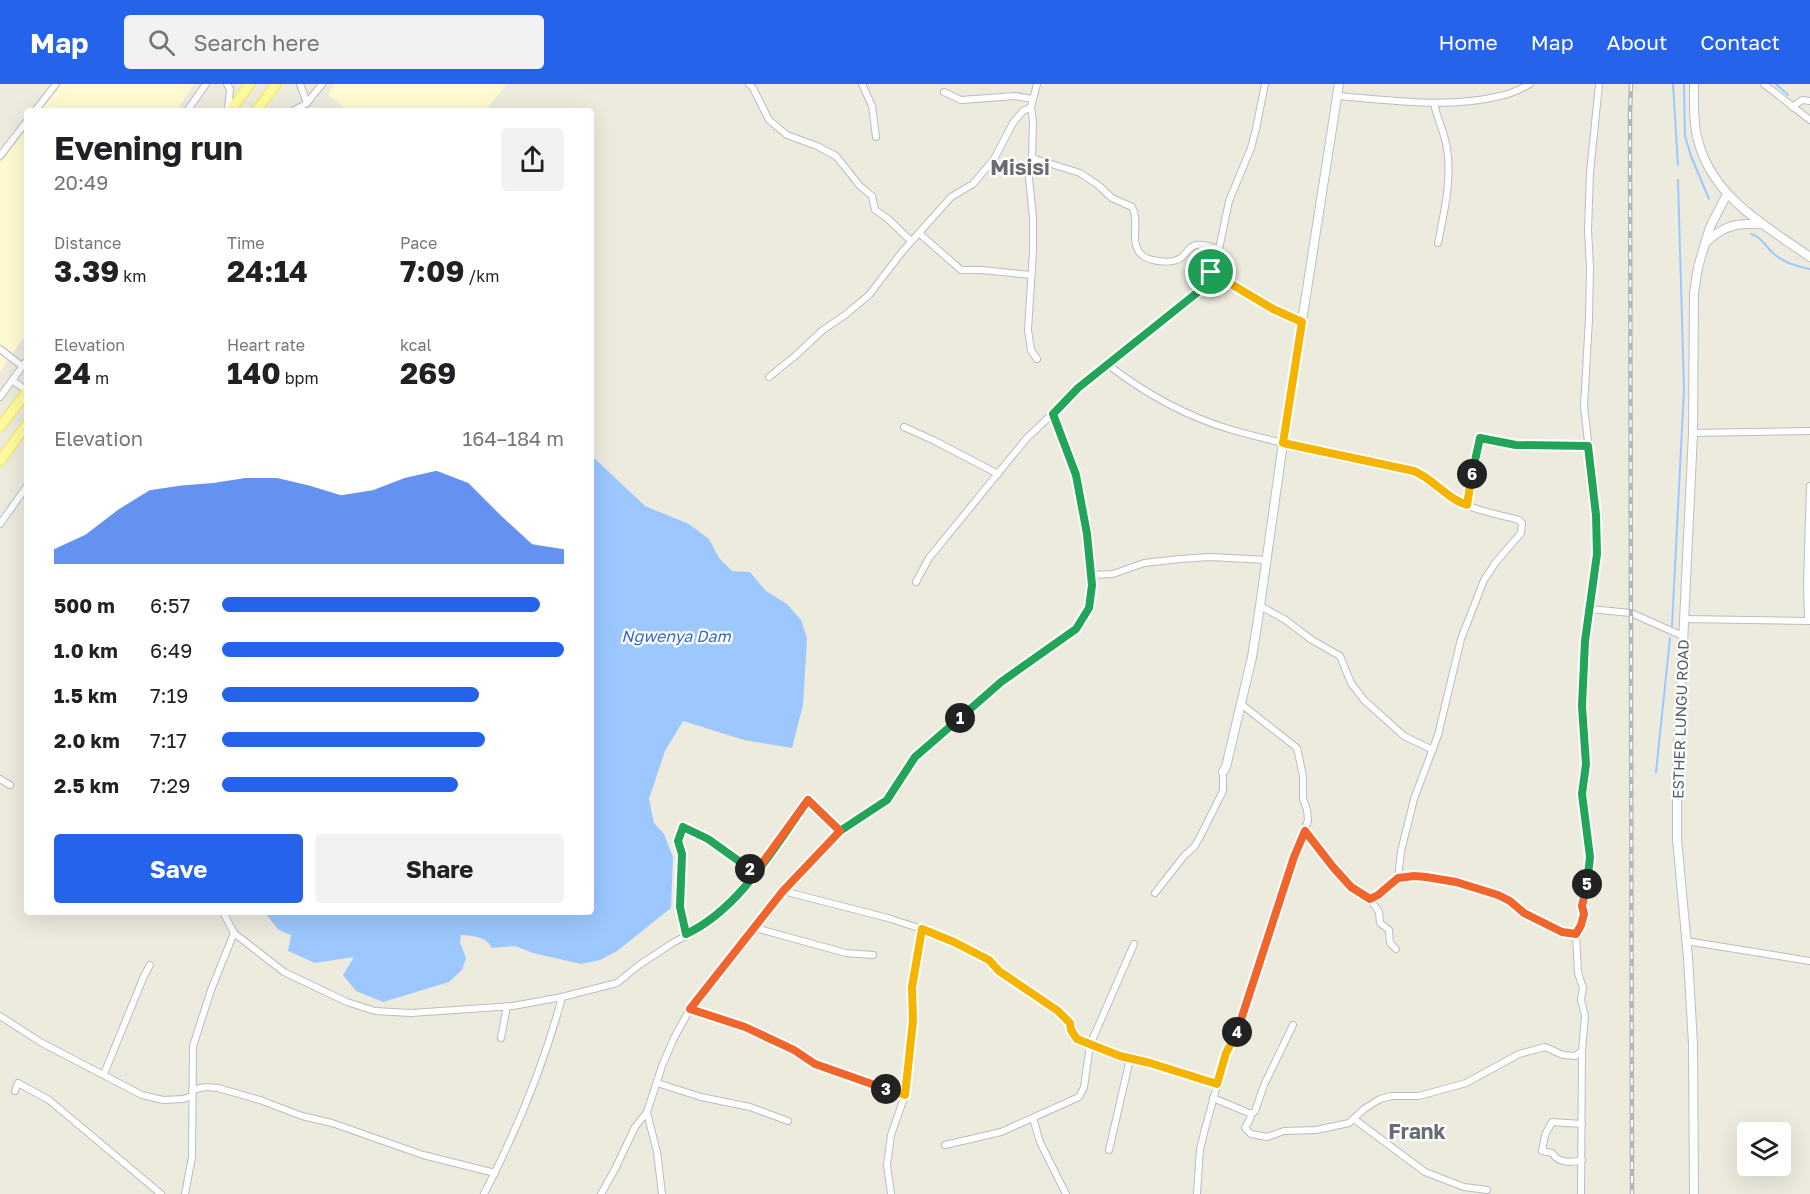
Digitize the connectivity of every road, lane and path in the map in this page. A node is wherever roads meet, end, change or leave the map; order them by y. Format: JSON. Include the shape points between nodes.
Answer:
{"nodes":[{"id":1,"x":56,"y":84,"type":"edge"},
{"id":2,"x":206,"y":84,"type":"edge"},
{"id":3,"x":227,"y":84,"type":"edge"},
{"id":4,"x":250,"y":84,"type":"edge"},
{"id":5,"x":276,"y":84,"type":"edge"},
{"id":6,"x":300,"y":84,"type":"edge"},
{"id":7,"x":322,"y":84,"type":"edge"},
{"id":8,"x":749,"y":84,"type":"edge"},
{"id":9,"x":862,"y":84,"type":"edge"},
{"id":10,"x":1037,"y":84,"type":"edge"},
{"id":11,"x":1265,"y":84,"type":"edge"},
{"id":12,"x":1339,"y":84,"type":"edge"},
{"id":13,"x":1530,"y":84,"type":"edge"},
{"id":14,"x":1599,"y":84,"type":"edge"},
{"id":15,"x":1694,"y":84,"type":"edge"},
{"id":16,"x":1764,"y":84,"type":"edge"},
{"id":17,"x":944,"y":92,"type":"dead end"},
{"id":18,"x":1338,"y":96,"type":"junction"},
{"id":19,"x":1033,"y":99,"type":"junction"},
{"id":20,"x":1810,"y":101,"type":"edge"},
{"id":21,"x":307,"y":103,"type":"junction"},
{"id":22,"x":1434,"y":103,"type":"junction"},
{"id":23,"x":1031,"y":107,"type":"junction"},
{"id":24,"x":1792,"y":107,"type":"junction"},
{"id":25,"x":37,"y":108,"type":"edge"},
{"id":26,"x":190,"y":108,"type":"edge"},
{"id":27,"x":229,"y":108,"type":"edge"},
{"id":28,"x":231,"y":108,"type":"edge"},
{"id":29,"x":258,"y":108,"type":"edge"},
{"id":30,"x":298,"y":108,"type":"edge"},
{"id":31,"x":1810,"y":120,"type":"edge"},
{"id":32,"x":24,"y":125,"type":"edge"},
{"id":33,"x":876,"y":137,"type":"dead end"},
{"id":34,"x":0,"y":156,"type":"edge"},
{"id":35,"x":1032,"y":157,"type":"junction"},
{"id":36,"x":1727,"y":194,"type":"junction"},
{"id":37,"x":1762,"y":224,"type":"junction"},
{"id":38,"x":919,"y":233,"type":"junction"},
{"id":39,"x":911,"y":241,"type":"junction"},
{"id":40,"x":1438,"y":243,"type":"dead end"},
{"id":41,"x":1704,"y":244,"type":"junction"},
{"id":42,"x":1220,"y":249,"type":"junction"},
{"id":43,"x":1810,"y":257,"type":"edge"},
{"id":44,"x":1211,"y":272,"type":"junction"},
{"id":45,"x":1031,"y":275,"type":"junction"},
{"id":46,"x":1302,"y":322,"type":"junction"},
{"id":47,"x":0,"y":349,"type":"edge"},
{"id":48,"x":1037,"y":359,"type":"dead end"},
{"id":49,"x":24,"y":364,"type":"edge"},
{"id":50,"x":1107,"y":364,"type":"junction"},
{"id":51,"x":22,"y":366,"type":"junction"},
{"id":52,"x":769,"y":377,"type":"dead end"},
{"id":53,"x":12,"y":380,"type":"junction"},
{"id":54,"x":24,"y":390,"type":"edge"},
{"id":55,"x":24,"y":396,"type":"edge"},
{"id":56,"x":0,"y":397,"type":"edge"},
{"id":57,"x":1053,"y":414,"type":"junction"},
{"id":58,"x":0,"y":427,"type":"edge"},
{"id":59,"x":904,"y":427,"type":"dead end"},
{"id":60,"x":24,"y":428,"type":"edge"},
{"id":61,"x":1810,"y":431,"type":"edge"},
{"id":62,"x":1693,"y":433,"type":"junction"},
{"id":63,"x":1283,"y":443,"type":"junction"},
{"id":64,"x":1588,"y":446,"type":"junction"},
{"id":65,"x":0,"y":461,"type":"edge"},
{"id":66,"x":998,"y":474,"type":"junction"},
{"id":67,"x":1810,"y":486,"type":"edge"},
{"id":68,"x":24,"y":490,"type":"edge"},
{"id":69,"x":1467,"y":505,"type":"junction"},
{"id":70,"x":1810,"y":506,"type":"edge"},
{"id":71,"x":0,"y":524,"type":"edge"},
{"id":72,"x":1267,"y":560,"type":"junction"},
{"id":73,"x":1091,"y":575,"type":"junction"},
{"id":74,"x":916,"y":582,"type":"dead end"},
{"id":75,"x":1260,"y":606,"type":"junction"},
{"id":76,"x":1590,"y":609,"type":"junction"},
{"id":77,"x":1685,"y":619,"type":"junction"},
{"id":78,"x":1809,"y":621,"type":"edge"},
{"id":79,"x":1683,"y":636,"type":"junction"},
{"id":80,"x":1241,"y":704,"type":"junction"},
{"id":81,"x":1433,"y":750,"type":"junction"},
{"id":82,"x":1223,"y":772,"type":"joint"},
{"id":83,"x":0,"y":779,"type":"edge"},
{"id":84,"x":10,"y":785,"type":"dead end"},
{"id":85,"x":840,"y":831,"type":"junction"},
{"id":86,"x":1305,"y":831,"type":"junction"},
{"id":87,"x":755,"y":873,"type":"junction"},
{"id":88,"x":1398,"y":878,"type":"junction"},
{"id":89,"x":783,"y":891,"type":"junction"},
{"id":90,"x":1155,"y":893,"type":"dead end"},
{"id":91,"x":1370,"y":899,"type":"junction"},
{"id":92,"x":225,"y":915,"type":"edge"},
{"id":93,"x":755,"y":928,"type":"junction"},
{"id":94,"x":922,"y":929,"type":"junction"},
{"id":95,"x":234,"y":933,"type":"junction"},
{"id":96,"x":686,"y":934,"type":"junction"},
{"id":97,"x":1576,"y":934,"type":"junction"},
{"id":98,"x":1686,"y":941,"type":"junction"},
{"id":99,"x":1134,"y":944,"type":"dead end"},
{"id":100,"x":1396,"y":950,"type":"dead end"},
{"id":101,"x":873,"y":955,"type":"dead end"},
{"id":102,"x":1810,"y":961,"type":"edge"},
{"id":103,"x":150,"y":965,"type":"dead end"},
{"id":104,"x":562,"y":997,"type":"junction"},
{"id":105,"x":507,"y":1006,"type":"junction"},
{"id":106,"x":690,"y":1009,"type":"junction"},
{"id":107,"x":0,"y":1016,"type":"edge"},
{"id":108,"x":1293,"y":1025,"type":"dead end"},
{"id":109,"x":501,"y":1038,"type":"dead end"},
{"id":110,"x":1090,"y":1045,"type":"junction"},
{"id":111,"x":1582,"y":1051,"type":"junction"},
{"id":112,"x":1130,"y":1059,"type":"junction"},
{"id":113,"x":105,"y":1074,"type":"junction"},
{"id":114,"x":657,"y":1083,"type":"junction"},
{"id":115,"x":1217,"y":1084,"type":"junction"},
{"id":116,"x":15,"y":1091,"type":"dead end"},
{"id":117,"x":192,"y":1093,"type":"junction"},
{"id":118,"x":905,"y":1095,"type":"junction"},
{"id":119,"x":1213,"y":1098,"type":"junction"},
{"id":120,"x":647,"y":1112,"type":"junction"},
{"id":121,"x":1251,"y":1115,"type":"junction"},
{"id":122,"x":1033,"y":1118,"type":"junction"},
{"id":123,"x":1354,"y":1119,"type":"junction"},
{"id":124,"x":788,"y":1121,"type":"dead end"},
{"id":125,"x":1582,"y":1124,"type":"junction"},
{"id":126,"x":945,"y":1145,"type":"dead end"},
{"id":127,"x":1109,"y":1150,"type":"dead end"},
{"id":128,"x":1582,"y":1160,"type":"junction"},
{"id":129,"x":495,"y":1173,"type":"junction"},
{"id":130,"x":1487,"y":1190,"type":"dead end"},
{"id":131,"x":161,"y":1194,"type":"edge"},
{"id":132,"x":185,"y":1194,"type":"edge"},
{"id":133,"x":484,"y":1194,"type":"edge"},
{"id":134,"x":602,"y":1194,"type":"edge"},
{"id":135,"x":662,"y":1194,"type":"edge"},
{"id":136,"x":891,"y":1194,"type":"edge"},
{"id":137,"x":1066,"y":1194,"type":"edge"},
{"id":138,"x":1197,"y":1194,"type":"edge"},
{"id":139,"x":1581,"y":1194,"type":"edge"},
{"id":140,"x":1694,"y":1194,"type":"edge"}],
"edges":[{"from":1,"to":25,"type":"street"},
{"from":2,"to":26,"type":"street"},
{"from":3,"to":27,"type":"street"},
{"from":4,"to":28,"type":"main road"},
{"from":5,"to":29,"type":"main road"},
{"from":6,"to":21,"type":"street"},
{"from":7,"to":21,"type":"street"},
{"from":8,"to":39,"type":"street","via":[[769,120],[787,135],[836,156],[872,196],[875,210]]},
{"from":9,"to":33,"type":"street","via":[[872,106]]},
{"from":10,"to":19,"type":"street"},
{"from":11,"to":42,"type":"street","via":[[1251,148],[1229,201]]},
{"from":12,"to":18,"type":"street"},
{"from":13,"to":22,"type":"street","via":[[1500,97]]},
{"from":14,"to":64,"type":"street","via":[[1589,196],[1584,406]]},
{"from":15,"to":36,"type":"street","via":[[1698,142],[1707,166]]},
{"from":16,"to":24,"type":"street"},
{"from":17,"to":19,"type":"street","via":[[961,100],[1015,96]]},
{"from":18,"to":22,"type":"street"},
{"from":18,"to":46,"type":"street"},
{"from":19,"to":23,"type":"street"},
{"from":20,"to":24,"type":"street","via":[[1802,100]]},
{"from":21,"to":30,"type":"street"},
{"from":22,"to":40,"type":"street","via":[[1445,136],[1448,164]]},
{"from":23,"to":35,"type":"street"},
{"from":23,"to":38,"type":"street","via":[[1013,123],[994,159],[973,184],[951,197]]},
{"from":24,"to":31,"type":"street"},
{"from":32,"to":34,"type":"street"},
{"from":35,"to":42,"type":"street","via":[[1080,173],[1112,198],[1132,207],[1136,246],[1142,256],[1168,261],[1182,257],[1196,246]]},
{"from":35,"to":45,"type":"street","via":[[1028,168],[1033,207]]},
{"from":36,"to":37,"type":"street"},
{"from":36,"to":41,"type":"street","name":"ESTHER LUNGU ROAD"},
{"from":37,"to":41,"type":"street","via":[[1739,223],[1724,228]]},
{"from":37,"to":43,"type":"street"},
{"from":38,"to":39,"type":"street"},
{"from":38,"to":45,"type":"street","via":[[961,270]]},
{"from":39,"to":52,"type":"street","via":[[869,295]]},
{"from":41,"to":62,"type":"street","name":"ESTHER LUNGU ROAD","via":[[1694,293]]},
{"from":42,"to":44,"type":"street"},
{"from":44,"to":46,"type":"street"},
{"from":44,"to":50,"type":"street","via":[[1203,288]]},
{"from":45,"to":48,"type":"street","via":[[1028,340]]},
{"from":46,"to":63,"type":"street"},
{"from":47,"to":51,"type":"street"},
{"from":49,"to":51,"type":"street"},
{"from":50,"to":57,"type":"street"},
{"from":50,"to":63,"type":"street","via":[[1133,383],[1196,416]]},
{"from":51,"to":53,"type":"street"},
{"from":53,"to":54,"type":"street"},
{"from":53,"to":56,"type":"street"},
{"from":55,"to":58,"type":"main road"},
{"from":57,"to":66,"type":"street","via":[[1026,439]]},
{"from":57,"to":73,"type":"street","via":[[1076,475]]},
{"from":59,"to":66,"type":"street"},
{"from":60,"to":65,"type":"main road"},
{"from":61,"to":62,"type":"street"},
{"from":62,"to":77,"type":"street","name":"ESTHER LUNGU ROAD"},
{"from":63,"to":69,"type":"street","via":[[1414,471]]},
{"from":63,"to":72,"type":"street"},
{"from":64,"to":69,"type":"street","via":[[1516,445],[1480,438]]},
{"from":64,"to":76,"type":"street","via":[[1596,515]]},
{"from":66,"to":74,"type":"street","via":[[929,558]]},
{"from":67,"to":70,"type":"street"},
{"from":68,"to":71,"type":"street"},
{"from":69,"to":81,"type":"street","via":[[1519,520],[1523,528],[1484,580],[1461,639]]},
{"from":70,"to":78,"type":"street"},
{"from":72,"to":73,"type":"street","via":[[1180,559]]},
{"from":72,"to":75,"type":"street"},
{"from":73,"to":85,"type":"street","via":[[1090,604],[1076,629],[1001,682],[915,757],[887,800]]},
{"from":75,"to":80,"type":"street"},
{"from":75,"to":81,"type":"street","via":[[1340,657],[1351,683],[1364,700],[1404,736]]},
{"from":76,"to":79,"type":"street","via":[[1631,613]]},
{"from":76,"to":97,"type":"street","via":[[1582,706],[1586,764],[1582,794],[1590,857],[1584,914]]},
{"from":77,"to":78,"type":"street"},
{"from":77,"to":79,"type":"street","name":"ESTHER LUNGU ROAD"},
{"from":79,"to":98,"type":"street","name":"ESTHER LUNGU ROAD","via":[[1677,838]]},
{"from":80,"to":82,"type":"street"},
{"from":80,"to":86,"type":"street","via":[[1297,748],[1308,815]]},
{"from":81,"to":88,"type":"street","via":[[1414,799]]},
{"from":82,"to":90,"type":"street","via":[[1223,791],[1200,837]]},
{"from":83,"to":84,"type":"street"},
{"from":85,"to":87,"type":"street","via":[[808,800]]},
{"from":85,"to":89,"type":"street"},
{"from":86,"to":91,"type":"street","via":[[1351,887]]},
{"from":86,"to":115,"type":"street"},
{"from":87,"to":96,"type":"street","via":[[732,902]]},
{"from":87,"to":96,"type":"street","via":[[708,839],[683,827],[678,841],[682,854],[680,907]]},
{"from":88,"to":91,"type":"street"},
{"from":88,"to":97,"type":"street","via":[[1426,877],[1472,886],[1504,897],[1524,913],[1562,932]]},
{"from":89,"to":93,"type":"street"},
{"from":89,"to":94,"type":"street"},
{"from":91,"to":100,"type":"street"},
{"from":92,"to":95,"type":"street"},
{"from":93,"to":101,"type":"street","via":[[846,953]]},
{"from":93,"to":106,"type":"street"},
{"from":94,"to":110,"type":"street","via":[[989,960],[1058,1011],[1070,1023],[1077,1039]]},
{"from":94,"to":118,"type":"street","via":[[912,987],[913,1021]]},
{"from":95,"to":105,"type":"street","via":[[284,972],[375,1011],[411,1013]]},
{"from":95,"to":117,"type":"street","via":[[193,1046]]},
{"from":96,"to":104,"type":"street","via":[[617,983]]},
{"from":97,"to":111,"type":"street","via":[[1585,1016]]},
{"from":98,"to":102,"type":"street"},
{"from":98,"to":140,"type":"street","name":"ESTHER LUNGU ROAD","via":[[1693,1044]]},
{"from":99,"to":110,"type":"street"},
{"from":103,"to":113,"type":"street"},
{"from":104,"to":105,"type":"street"},
{"from":104,"to":129,"type":"street","via":[[536,1075]]},
{"from":105,"to":109,"type":"street"},
{"from":106,"to":114,"type":"street"},
{"from":106,"to":118,"type":"street","via":[[745,1027],[815,1064]]},
{"from":107,"to":113,"type":"street","via":[[42,1043]]},
{"from":108,"to":121,"type":"street"},
{"from":110,"to":112,"type":"street"},
{"from":110,"to":122,"type":"street","via":[[1079,1097]]},
{"from":111,"to":123,"type":"street","via":[[1575,1056],[1563,1055],[1545,1047],[1519,1054],[1466,1083],[1419,1096],[1380,1099]]},
{"from":111,"to":125,"type":"street"},
{"from":112,"to":115,"type":"street"},
{"from":112,"to":127,"type":"street"},
{"from":113,"to":117,"type":"street","via":[[142,1095],[163,1100],[183,1099]]},
{"from":114,"to":120,"type":"street"},
{"from":114,"to":124,"type":"street"},
{"from":115,"to":119,"type":"street"},
{"from":116,"to":131,"type":"street","via":[[18,1083],[49,1100]]},
{"from":117,"to":129,"type":"street","via":[[205,1087],[218,1088],[423,1155]]},
{"from":117,"to":132,"type":"street","via":[[192,1157]]},
{"from":118,"to":136,"type":"street","via":[[891,1135]]},
{"from":119,"to":121,"type":"street"},
{"from":119,"to":138,"type":"street","via":[[1200,1149]]},
{"from":120,"to":134,"type":"street","via":[[635,1127]]},
{"from":120,"to":135,"type":"street"},
{"from":121,"to":123,"type":"street","via":[[1245,1128],[1251,1134],[1267,1137],[1284,1131],[1316,1130]]},
{"from":122,"to":126,"type":"street","via":[[1001,1132]]},
{"from":122,"to":137,"type":"street","via":[[1040,1142]]},
{"from":123,"to":130,"type":"street","via":[[1425,1172],[1464,1187]]},
{"from":125,"to":128,"type":"street"},
{"from":125,"to":128,"type":"street","via":[[1552,1122],[1542,1151],[1563,1162]]},
{"from":128,"to":139,"type":"street"},
{"from":129,"to":133,"type":"street"}]}
